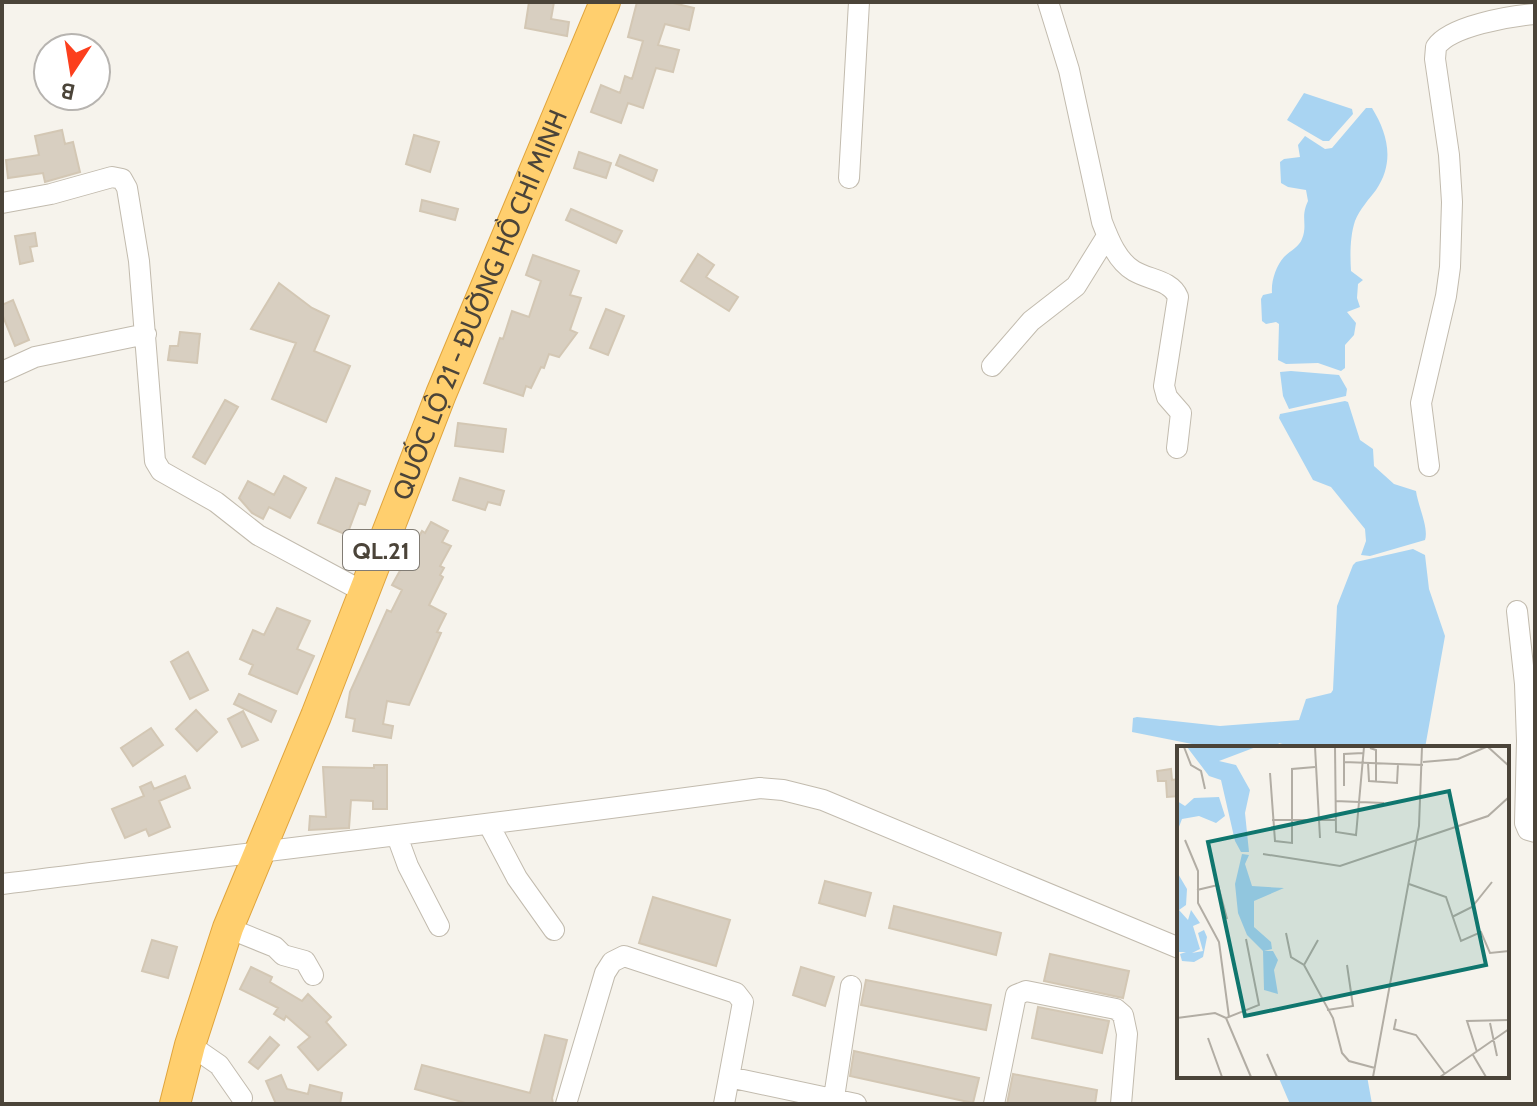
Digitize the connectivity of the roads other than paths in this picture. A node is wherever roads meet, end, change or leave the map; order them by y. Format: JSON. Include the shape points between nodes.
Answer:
{"nodes":[{"id":1,"x":605,"y":2,"type":"edge"},
{"id":2,"x":859,"y":2,"type":"edge"},
{"id":3,"x":1048,"y":2,"type":"edge"},
{"id":4,"x":1535,"y":14,"type":"edge"},
{"id":5,"x":849,"y":178,"type":"dead end"},
{"id":6,"x":2,"y":203,"type":"edge"},
{"id":7,"x":1107,"y":236,"type":"junction"},
{"id":8,"x":146,"y":334,"type":"junction"},
{"id":9,"x":992,"y":366,"type":"dead end"},
{"id":10,"x":2,"y":372,"type":"edge"},
{"id":11,"x":1177,"y":448,"type":"dead end"},
{"id":12,"x":1429,"y":466,"type":"dead end"},
{"id":13,"x":364,"y":592,"type":"junction"},
{"id":14,"x":1517,"y":611,"type":"dead end"},
{"id":15,"x":489,"y":825,"type":"junction"},
{"id":16,"x":1535,"y":832,"type":"edge"},
{"id":17,"x":397,"y":836,"type":"junction"},
{"id":18,"x":261,"y":851,"type":"junction"},
{"id":19,"x":2,"y":884,"type":"edge"},
{"id":20,"x":439,"y":926,"type":"dead end"},
{"id":21,"x":228,"y":928,"type":"junction"},
{"id":22,"x":554,"y":930,"type":"dead end"},
{"id":23,"x":1177,"y":947,"type":"edge"},
{"id":24,"x":313,"y":975,"type":"dead end"},
{"id":25,"x":851,"y":986,"type":"dead end"},
{"id":26,"x":190,"y":1045,"type":"junction"},
{"id":27,"x":729,"y":1077,"type":"junction"},
{"id":28,"x":242,"y":1098,"type":"dead end"},
{"id":29,"x":833,"y":1102,"type":"edge"},
{"id":30,"x":175,"y":1104,"type":"edge"},
{"id":31,"x":566,"y":1104,"type":"edge"},
{"id":32,"x":724,"y":1104,"type":"edge"},
{"id":33,"x":856,"y":1104,"type":"edge"},
{"id":34,"x":994,"y":1104,"type":"edge"},
{"id":35,"x":1121,"y":1104,"type":"edge"}],
"edges":[{"from":1,"to":13,"type":"highway","name":"QUỐC LỘ 21 - ĐƯỜNG HỒ CHÍ MINH","number":"QL.21"},
{"from":2,"to":5,"type":"street"},
{"from":3,"to":7,"type":"street"},
{"from":4,"to":12,"type":"street","via":[[1449,35],[1436,47],[1452,202],[1446,296],[1421,403]]},
{"from":6,"to":8,"type":"street","via":[[122,179],[136,233]]},
{"from":7,"to":9,"type":"street","via":[[1076,286],[1031,321]]},
{"from":7,"to":11,"type":"street","via":[[1133,271],[1173,287],[1178,297],[1164,386],[1181,413]]},
{"from":8,"to":10,"type":"street","via":[[35,357]]},
{"from":8,"to":13,"type":"street","via":[[155,461],[161,471],[286,552]]},
{"from":13,"to":18,"type":"highway","name":"QUỐC LỘ 21 - ĐƯỜNG HỒ CHÍ MINH","number":"QL.21"},
{"from":14,"to":16,"type":"street","via":[[1527,727],[1525,823]]},
{"from":15,"to":17,"type":"street"},
{"from":15,"to":22,"type":"street","via":[[517,878]]},
{"from":15,"to":23,"type":"street","via":[[760,788],[792,792],[823,800]]},
{"from":17,"to":18,"type":"street"},
{"from":17,"to":20,"type":"street"},
{"from":18,"to":19,"type":"street"},
{"from":18,"to":21,"type":"highway","name":"QUỐC LỘ 21 - ĐƯỜNG HỒ CHÍ MINH","number":"QL.21"},
{"from":21,"to":24,"type":"street","via":[[305,961]]},
{"from":21,"to":26,"type":"highway","name":"QUỐC LỘ 21 - ĐƯỜNG HỒ CHÍ MINH","number":"QL.21"},
{"from":25,"to":29,"type":"street"},
{"from":26,"to":28,"type":"street","via":[[219,1065]]},
{"from":26,"to":30,"type":"highway","name":"QUỐC LỘ 21 - ĐƯỜNG HỒ CHÍ MINH","number":"QL.21"},
{"from":27,"to":29,"type":"street"},
{"from":27,"to":31,"type":"street","via":[[743,1012],[736,993],[624,956],[605,973]]},
{"from":27,"to":32,"type":"street"},
{"from":29,"to":33,"type":"street"},
{"from":34,"to":35,"type":"street","via":[[1016,995],[1026,991],[1116,1009],[1123,1015],[1127,1034]]}]}
